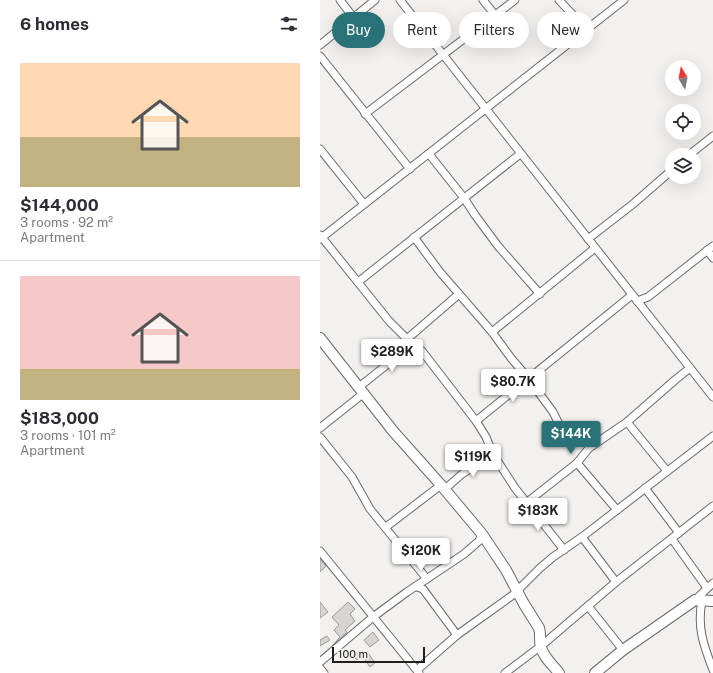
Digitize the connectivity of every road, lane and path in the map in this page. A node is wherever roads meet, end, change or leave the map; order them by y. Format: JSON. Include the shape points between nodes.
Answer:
{"nodes":[{"id":1,"x":340,"y":0,"type":"edge"},
{"id":2,"x":375,"y":0,"type":"edge"},
{"id":3,"x":400,"y":0,"type":"edge"},
{"id":4,"x":483,"y":0,"type":"edge"},
{"id":5,"x":515,"y":0,"type":"edge"},
{"id":6,"x":559,"y":0,"type":"edge"},
{"id":7,"x":624,"y":0,"type":"edge"},
{"id":8,"x":349,"y":12,"type":"edge"},
{"id":9,"x":359,"y":12,"type":"edge"},
{"id":10,"x":493,"y":12,"type":"edge"},
{"id":11,"x":499,"y":12,"type":"edge"},
{"id":12,"x":570,"y":12,"type":"edge"},
{"id":13,"x":594,"y":23,"type":"edge"},
{"id":14,"x":332,"y":35,"type":"edge"},
{"id":15,"x":459,"y":42,"type":"edge"},
{"id":16,"x":320,"y":45,"type":"edge"},
{"id":17,"x":563,"y":48,"type":"edge"},
{"id":18,"x":443,"y":54,"type":"junction"},
{"id":19,"x":320,"y":56,"type":"edge"},
{"id":20,"x":485,"y":109,"type":"junction"},
{"id":21,"x":365,"y":114,"type":"junction"},
{"id":22,"x":713,"y":136,"type":"edge"},
{"id":23,"x":698,"y":148,"type":"edge"},
{"id":24,"x":320,"y":149,"type":"edge"},
{"id":25,"x":429,"y":154,"type":"junction"},
{"id":26,"x":520,"y":154,"type":"junction"},
{"id":27,"x":410,"y":168,"type":"junction"},
{"id":28,"x":665,"y":176,"type":"edge"},
{"id":29,"x":464,"y":198,"type":"junction"},
{"id":30,"x":364,"y":204,"type":"junction"},
{"id":31,"x":321,"y":237,"type":"edge"},
{"id":32,"x":414,"y":237,"type":"junction"},
{"id":33,"x":588,"y":239,"type":"junction"},
{"id":34,"x":595,"y":248,"type":"junction"},
{"id":35,"x":710,"y":248,"type":"edge"},
{"id":36,"x":713,"y":258,"type":"edge"},
{"id":37,"x":358,"y":282,"type":"junction"},
{"id":38,"x":459,"y":294,"type":"junction"},
{"id":39,"x":540,"y":294,"type":"junction"},
{"id":40,"x":648,"y":297,"type":"junction"},
{"id":41,"x":635,"y":298,"type":"junction"},
{"id":42,"x":645,"y":311,"type":"junction"},
{"id":43,"x":492,"y":332,"type":"junction"},
{"id":44,"x":320,"y":338,"type":"edge"},
{"id":45,"x":410,"y":341,"type":"junction"},
{"id":46,"x":690,"y":368,"type":"junction"},
{"id":47,"x":528,"y":378,"type":"junction"},
{"id":48,"x":362,"y":390,"type":"junction"},
{"id":49,"x":713,"y":397,"type":"edge"},
{"id":50,"x":476,"y":421,"type":"junction"},
{"id":51,"x":558,"y":422,"type":"dead end"},
{"id":52,"x":627,"y":422,"type":"junction"},
{"id":53,"x":320,"y":428,"type":"edge"},
{"id":54,"x":713,"y":436,"type":"edge"},
{"id":55,"x":320,"y":437,"type":"edge"},
{"id":56,"x":493,"y":454,"type":"junction"},
{"id":57,"x":577,"y":463,"type":"junction"},
{"id":58,"x":667,"y":471,"type":"junction"},
{"id":59,"x":443,"y":487,"type":"junction"},
{"id":60,"x":645,"y":488,"type":"junction"},
{"id":61,"x":526,"y":503,"type":"junction"},
{"id":62,"x":713,"y":506,"type":"edge"},
{"id":63,"x":617,"y":510,"type":"junction"},
{"id":64,"x":386,"y":528,"type":"junction"},
{"id":65,"x":679,"y":533,"type":"junction"},
{"id":66,"x":482,"y":534,"type":"junction"},
{"id":67,"x":582,"y":537,"type":"junction"},
{"id":68,"x":672,"y":539,"type":"junction"},
{"id":69,"x":564,"y":550,"type":"junction"},
{"id":70,"x":320,"y":551,"type":"edge"},
{"id":71,"x":616,"y":582,"type":"junction"},
{"id":72,"x":713,"y":583,"type":"edge"},
{"id":73,"x":423,"y":584,"type":"junction"},
{"id":74,"x":707,"y":588,"type":"junction"},
{"id":75,"x":517,"y":590,"type":"junction"},
{"id":76,"x":698,"y":600,"type":"junction"},
{"id":77,"x":713,"y":600,"type":"edge"},
{"id":78,"x":588,"y":606,"type":"junction"},
{"id":79,"x":373,"y":617,"type":"junction"},
{"id":80,"x":457,"y":636,"type":"junction"},
{"id":81,"x":540,"y":646,"type":"junction"},
{"id":82,"x":623,"y":650,"type":"junction"},
{"id":83,"x":320,"y":662,"type":"edge"},
{"id":84,"x":320,"y":668,"type":"edge"},
{"id":85,"x":713,"y":670,"type":"edge"},
{"id":86,"x":418,"y":672,"type":"edge"},
{"id":87,"x":324,"y":673,"type":"edge"},
{"id":88,"x":505,"y":673,"type":"edge"},
{"id":89,"x":559,"y":673,"type":"edge"},
{"id":90,"x":595,"y":673,"type":"edge"}],
"edges":[{"from":1,"to":8,"type":"street"},
{"from":2,"to":9,"type":"street"},
{"from":3,"to":18,"type":"street"},
{"from":4,"to":10,"type":"street"},
{"from":5,"to":11,"type":"street"},
{"from":6,"to":12,"type":"street"},
{"from":7,"to":13,"type":"street"},
{"from":14,"to":16,"type":"street"},
{"from":15,"to":18,"type":"street"},
{"from":17,"to":20,"type":"street"},
{"from":18,"to":20,"type":"street"},
{"from":18,"to":21,"type":"street"},
{"from":19,"to":21,"type":"street"},
{"from":20,"to":25,"type":"street"},
{"from":20,"to":26,"type":"street"},
{"from":21,"to":27,"type":"street"},
{"from":22,"to":23,"type":"street"},
{"from":24,"to":30,"type":"street"},
{"from":25,"to":27,"type":"street"},
{"from":25,"to":29,"type":"street"},
{"from":26,"to":29,"type":"street"},
{"from":26,"to":33,"type":"street"},
{"from":27,"to":30,"type":"street"},
{"from":28,"to":33,"type":"street"},
{"from":29,"to":32,"type":"street"},
{"from":29,"to":39,"type":"street","via":[[498,246]]},
{"from":30,"to":31,"type":"street"},
{"from":31,"to":37,"type":"street"},
{"from":32,"to":37,"type":"street"},
{"from":32,"to":38,"type":"street"},
{"from":33,"to":34,"type":"street"},
{"from":34,"to":39,"type":"street"},
{"from":34,"to":41,"type":"street"},
{"from":35,"to":36,"type":"street"},
{"from":35,"to":40,"type":"street"},
{"from":37,"to":45,"type":"street","via":[[388,321]]},
{"from":38,"to":43,"type":"street"},
{"from":38,"to":45,"type":"street"},
{"from":39,"to":43,"type":"street"},
{"from":40,"to":41,"type":"street"},
{"from":40,"to":42,"type":"street"},
{"from":41,"to":42,"type":"street"},
{"from":41,"to":47,"type":"street"},
{"from":42,"to":46,"type":"street"},
{"from":43,"to":47,"type":"street"},
{"from":44,"to":48,"type":"street"},
{"from":45,"to":48,"type":"street"},
{"from":45,"to":50,"type":"street","via":[[422,351]]},
{"from":46,"to":49,"type":"street"},
{"from":46,"to":52,"type":"street"},
{"from":47,"to":50,"type":"street"},
{"from":47,"to":51,"type":"street"},
{"from":48,"to":53,"type":"street"},
{"from":48,"to":59,"type":"street","via":[[393,431]]},
{"from":50,"to":56,"type":"street"},
{"from":52,"to":57,"type":"street","via":[[588,448]]},
{"from":52,"to":58,"type":"street"},
{"from":54,"to":58,"type":"street"},
{"from":55,"to":64,"type":"street","via":[[352,477],[370,509]]},
{"from":56,"to":59,"type":"street"},
{"from":56,"to":61,"type":"street"},
{"from":57,"to":61,"type":"street"},
{"from":57,"to":63,"type":"street"},
{"from":58,"to":60,"type":"street"},
{"from":59,"to":64,"type":"street"},
{"from":59,"to":66,"type":"street"},
{"from":60,"to":63,"type":"street"},
{"from":60,"to":65,"type":"street"},
{"from":61,"to":69,"type":"street"},
{"from":62,"to":65,"type":"street"},
{"from":63,"to":67,"type":"street"},
{"from":64,"to":73,"type":"street"},
{"from":65,"to":68,"type":"street"},
{"from":66,"to":73,"type":"street","via":[[479,541],[464,554]]},
{"from":66,"to":75,"type":"street"},
{"from":67,"to":69,"type":"street"},
{"from":67,"to":71,"type":"street"},
{"from":68,"to":71,"type":"street"},
{"from":68,"to":74,"type":"street"},
{"from":69,"to":75,"type":"street"},
{"from":70,"to":79,"type":"street"},
{"from":71,"to":78,"type":"street"},
{"from":72,"to":74,"type":"street"},
{"from":73,"to":79,"type":"street","via":[[407,592]]},
{"from":73,"to":80,"type":"street"},
{"from":74,"to":76,"type":"street"},
{"from":75,"to":80,"type":"street"},
{"from":75,"to":81,"type":"street","via":[[539,628]]},
{"from":76,"to":77,"type":"street"},
{"from":76,"to":82,"type":"street"},
{"from":76,"to":85,"type":"street","via":[[700,630]]},
{"from":78,"to":81,"type":"street"},
{"from":78,"to":82,"type":"street"},
{"from":79,"to":83,"type":"street"},
{"from":79,"to":86,"type":"street"},
{"from":80,"to":86,"type":"street"},
{"from":81,"to":88,"type":"street"},
{"from":81,"to":89,"type":"street"},
{"from":82,"to":90,"type":"street"},
{"from":84,"to":87,"type":"street"}]}
